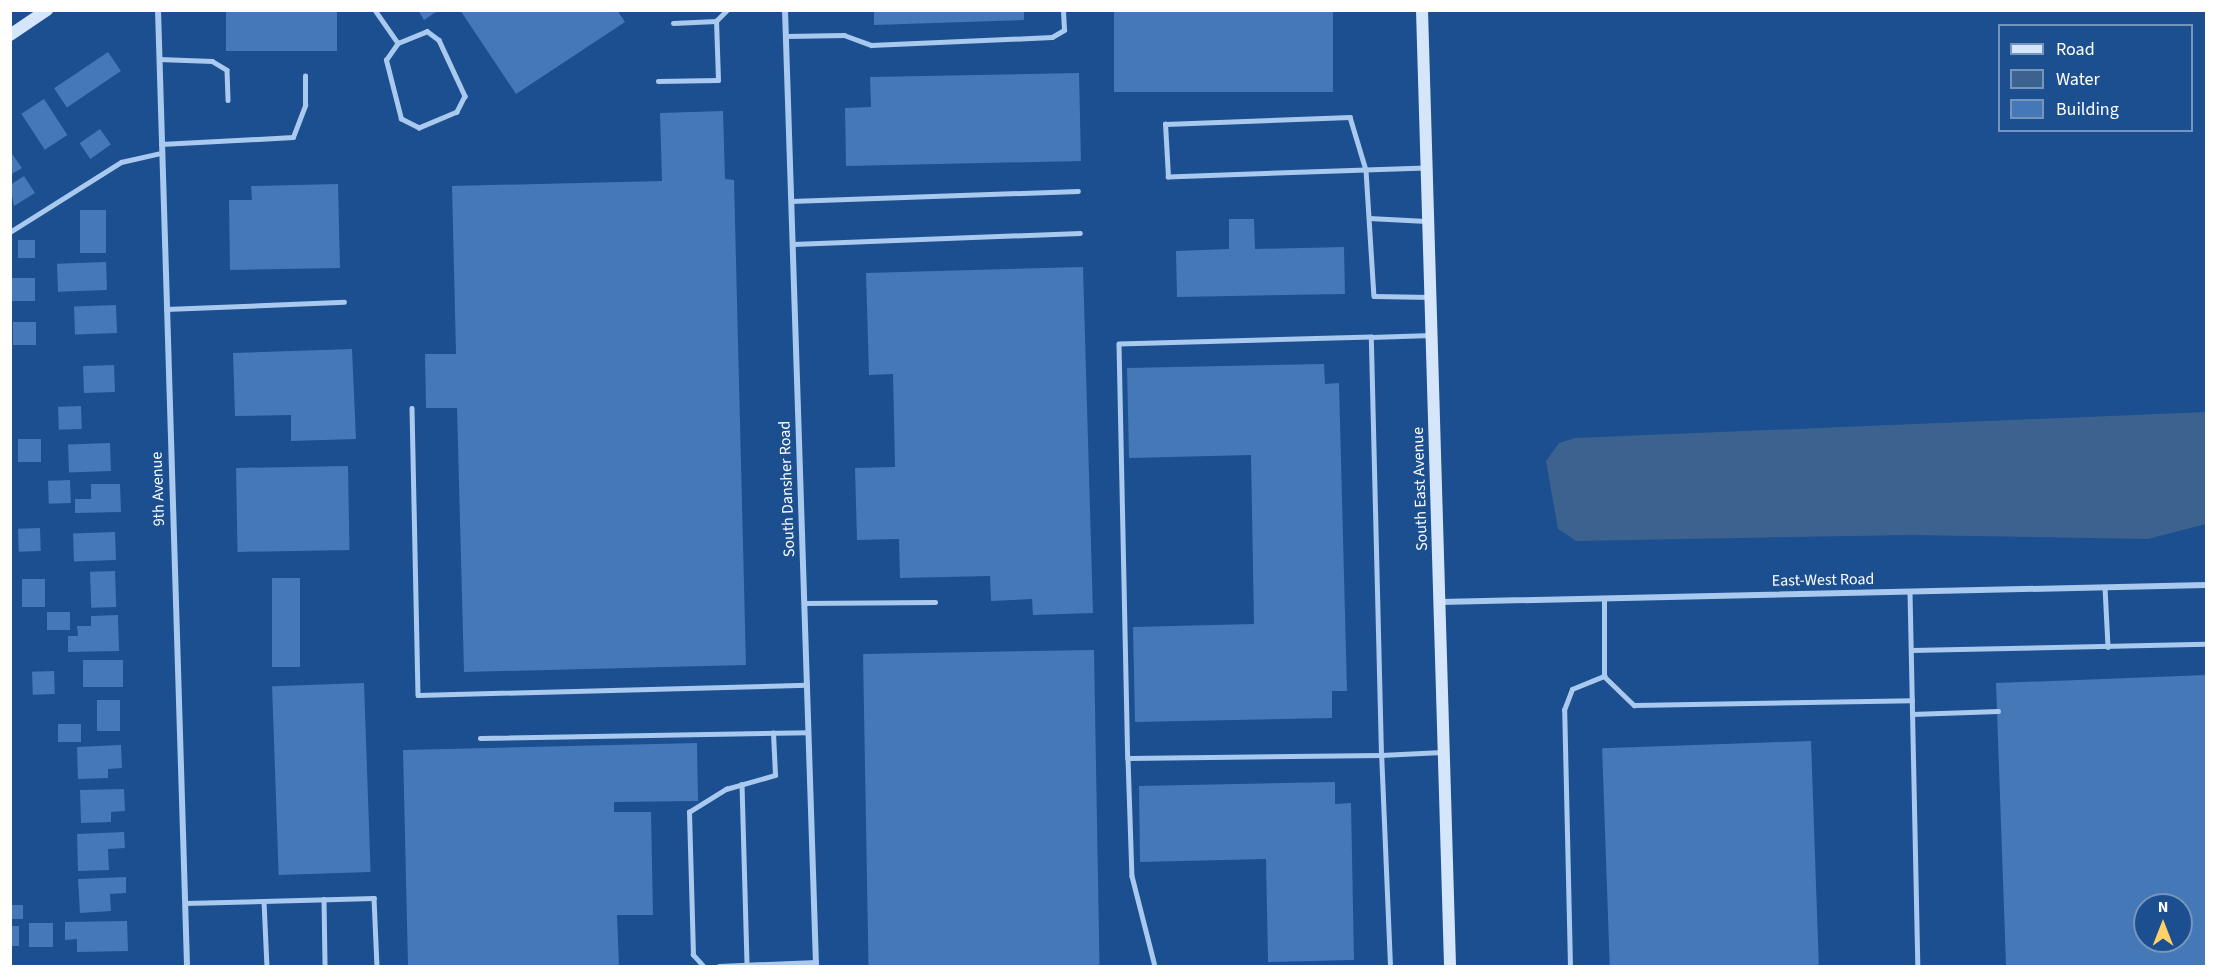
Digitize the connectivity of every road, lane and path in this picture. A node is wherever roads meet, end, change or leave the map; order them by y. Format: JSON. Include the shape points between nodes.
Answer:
{"nodes":[{"id":1,"x":47,"y":10,"type":"edge"},
{"id":2,"x":158,"y":10,"type":"edge"},
{"id":3,"x":375,"y":10,"type":"edge"},
{"id":4,"x":727,"y":10,"type":"edge"},
{"id":5,"x":785,"y":10,"type":"edge"},
{"id":6,"x":1063,"y":10,"type":"edge"},
{"id":7,"x":1422,"y":10,"type":"edge"},
{"id":8,"x":716,"y":21,"type":"junction"},
{"id":9,"x":673,"y":23,"type":"dead end"},
{"id":10,"x":10,"y":34,"type":"edge"},
{"id":11,"x":786,"y":36,"type":"junction"},
{"id":12,"x":398,"y":43,"type":"junction"},
{"id":13,"x":159,"y":59,"type":"junction"},
{"id":14,"x":305,"y":76,"type":"dead end"},
{"id":15,"x":658,"y":81,"type":"dead end"},
{"id":16,"x":228,"y":100,"type":"dead end"},
{"id":17,"x":161,"y":144,"type":"junction"},
{"id":18,"x":161,"y":153,"type":"junction"},
{"id":19,"x":1426,"y":168,"type":"junction"},
{"id":20,"x":1366,"y":170,"type":"junction"},
{"id":21,"x":1078,"y":191,"type":"dead end"},
{"id":22,"x":791,"y":201,"type":"junction"},
{"id":23,"x":1369,"y":218,"type":"junction"},
{"id":24,"x":1428,"y":221,"type":"junction"},
{"id":25,"x":10,"y":232,"type":"edge"},
{"id":26,"x":1080,"y":233,"type":"dead end"},
{"id":27,"x":793,"y":244,"type":"junction"},
{"id":28,"x":1430,"y":297,"type":"junction"},
{"id":29,"x":344,"y":302,"type":"dead end"},
{"id":30,"x":166,"y":309,"type":"junction"},
{"id":31,"x":1431,"y":335,"type":"junction"},
{"id":32,"x":1371,"y":337,"type":"junction"},
{"id":33,"x":412,"y":408,"type":"dead end"},
{"id":34,"x":2206,"y":585,"type":"edge"},
{"id":35,"x":2105,"y":587,"type":"junction"},
{"id":36,"x":1910,"y":592,"type":"junction"},
{"id":37,"x":1604,"y":599,"type":"junction"},
{"id":38,"x":935,"y":602,"type":"dead end"},
{"id":39,"x":1441,"y":602,"type":"junction"},
{"id":40,"x":804,"y":603,"type":"junction"},
{"id":41,"x":2206,"y":644,"type":"edge"},
{"id":42,"x":2108,"y":646,"type":"junction"},
{"id":43,"x":1911,"y":650,"type":"junction"},
{"id":44,"x":1604,"y":676,"type":"junction"},
{"id":45,"x":807,"y":685,"type":"junction"},
{"id":46,"x":1912,"y":700,"type":"junction"},
{"id":47,"x":1998,"y":711,"type":"dead end"},
{"id":48,"x":1912,"y":714,"type":"junction"},
{"id":49,"x":808,"y":732,"type":"junction"},
{"id":50,"x":773,"y":733,"type":"junction"},
{"id":51,"x":480,"y":738,"type":"dead end"},
{"id":52,"x":1443,"y":752,"type":"junction"},
{"id":53,"x":1381,"y":755,"type":"junction"},
{"id":54,"x":1128,"y":758,"type":"junction"},
{"id":55,"x":742,"y":784,"type":"junction"},
{"id":56,"x":324,"y":899,"type":"junction"},
{"id":57,"x":264,"y":901,"type":"junction"},
{"id":58,"x":185,"y":903,"type":"junction"},
{"id":59,"x":816,"y":964,"type":"edge"},
{"id":60,"x":747,"y":965,"type":"edge"},
{"id":61,"x":187,"y":966,"type":"edge"},
{"id":62,"x":267,"y":966,"type":"edge"},
{"id":63,"x":325,"y":966,"type":"edge"},
{"id":64,"x":377,"y":966,"type":"edge"},
{"id":65,"x":703,"y":966,"type":"edge"},
{"id":66,"x":719,"y":966,"type":"edge"},
{"id":67,"x":1155,"y":966,"type":"edge"},
{"id":68,"x":1390,"y":966,"type":"edge"},
{"id":69,"x":1450,"y":966,"type":"edge"},
{"id":70,"x":1570,"y":966,"type":"edge"},
{"id":71,"x":1918,"y":966,"type":"edge"}],
"edges":[{"from":1,"to":10,"type":"main road"},
{"from":2,"to":13,"type":"street","name":"9th Avenue"},
{"from":3,"to":12,"type":"lane"},
{"from":4,"to":8,"type":"lane"},
{"from":5,"to":11,"type":"street","name":"South Dansher Road"},
{"from":6,"to":11,"type":"lane","via":[[1064,30],[1052,37],[871,45],[844,35]]},
{"from":7,"to":19,"type":"main road","name":"South East Avenue"},
{"from":8,"to":9,"type":"lane"},
{"from":8,"to":15,"type":"lane","via":[[718,80]]},
{"from":11,"to":22,"type":"street","name":"South Dansher Road"},
{"from":12,"to":12,"type":"lane","via":[[427,31],[439,40],[465,96],[457,112],[419,128],[401,119],[386,60]]},
{"from":13,"to":16,"type":"lane","via":[[212,61],[226,70]]},
{"from":13,"to":17,"type":"street","name":"9th Avenue"},
{"from":14,"to":17,"type":"lane","via":[[305,105],[293,137]]},
{"from":17,"to":18,"type":"street","name":"9th Avenue"},
{"from":18,"to":25,"type":"lane","via":[[121,162]]},
{"from":18,"to":30,"type":"street","name":"9th Avenue"},
{"from":19,"to":20,"type":"lane"},
{"from":19,"to":24,"type":"main road","name":"South East Avenue"},
{"from":20,"to":20,"type":"lane","via":[[1350,117],[1166,124],[1167,177]]},
{"from":20,"to":23,"type":"lane"},
{"from":21,"to":22,"type":"lane"},
{"from":22,"to":27,"type":"street","name":"South Dansher Road"},
{"from":23,"to":24,"type":"lane"},
{"from":23,"to":28,"type":"lane","via":[[1374,296]]},
{"from":24,"to":28,"type":"main road","name":"South East Avenue"},
{"from":26,"to":27,"type":"lane"},
{"from":27,"to":40,"type":"street","name":"South Dansher Road"},
{"from":28,"to":31,"type":"main road","name":"South East Avenue"},
{"from":29,"to":30,"type":"lane"},
{"from":30,"to":58,"type":"street","name":"9th Avenue"},
{"from":31,"to":32,"type":"lane"},
{"from":31,"to":39,"type":"main road","name":"South East Avenue"},
{"from":32,"to":53,"type":"lane"},
{"from":32,"to":54,"type":"lane","via":[[1119,344]]},
{"from":33,"to":45,"type":"lane","via":[[418,695]]},
{"from":34,"to":35,"type":"street","name":"East-West Road"},
{"from":35,"to":36,"type":"street","name":"East-West Road"},
{"from":35,"to":42,"type":"lane"},
{"from":36,"to":37,"type":"street","name":"East-West Road"},
{"from":36,"to":43,"type":"lane"},
{"from":37,"to":39,"type":"street","name":"East-West Road"},
{"from":37,"to":44,"type":"lane"},
{"from":38,"to":40,"type":"lane"},
{"from":39,"to":52,"type":"main road","name":"South East Avenue"},
{"from":40,"to":45,"type":"street","name":"South Dansher Road"},
{"from":41,"to":42,"type":"lane"},
{"from":42,"to":43,"type":"lane"},
{"from":43,"to":46,"type":"lane"},
{"from":44,"to":46,"type":"lane","via":[[1634,705]]},
{"from":44,"to":70,"type":"lane","via":[[1572,689],[1564,710]]},
{"from":45,"to":49,"type":"street","name":"South Dansher Road"},
{"from":46,"to":48,"type":"lane"},
{"from":47,"to":48,"type":"lane"},
{"from":48,"to":71,"type":"lane"},
{"from":49,"to":50,"type":"lane"},
{"from":49,"to":59,"type":"street","name":"South Dansher Road"},
{"from":50,"to":51,"type":"lane"},
{"from":50,"to":55,"type":"lane","via":[[775,775]]},
{"from":52,"to":53,"type":"lane"},
{"from":52,"to":69,"type":"main road","name":"South East Avenue"},
{"from":53,"to":54,"type":"lane"},
{"from":53,"to":68,"type":"lane"},
{"from":54,"to":67,"type":"lane","via":[[1132,876]]},
{"from":55,"to":60,"type":"lane"},
{"from":55,"to":65,"type":"lane","via":[[688,812],[693,955]]},
{"from":56,"to":57,"type":"lane"},
{"from":56,"to":63,"type":"lane"},
{"from":56,"to":64,"type":"lane","via":[[374,898]]},
{"from":57,"to":58,"type":"lane"},
{"from":57,"to":62,"type":"lane"},
{"from":58,"to":61,"type":"street","name":"9th Avenue"},
{"from":59,"to":60,"type":"lane"},
{"from":60,"to":66,"type":"lane"}]}
